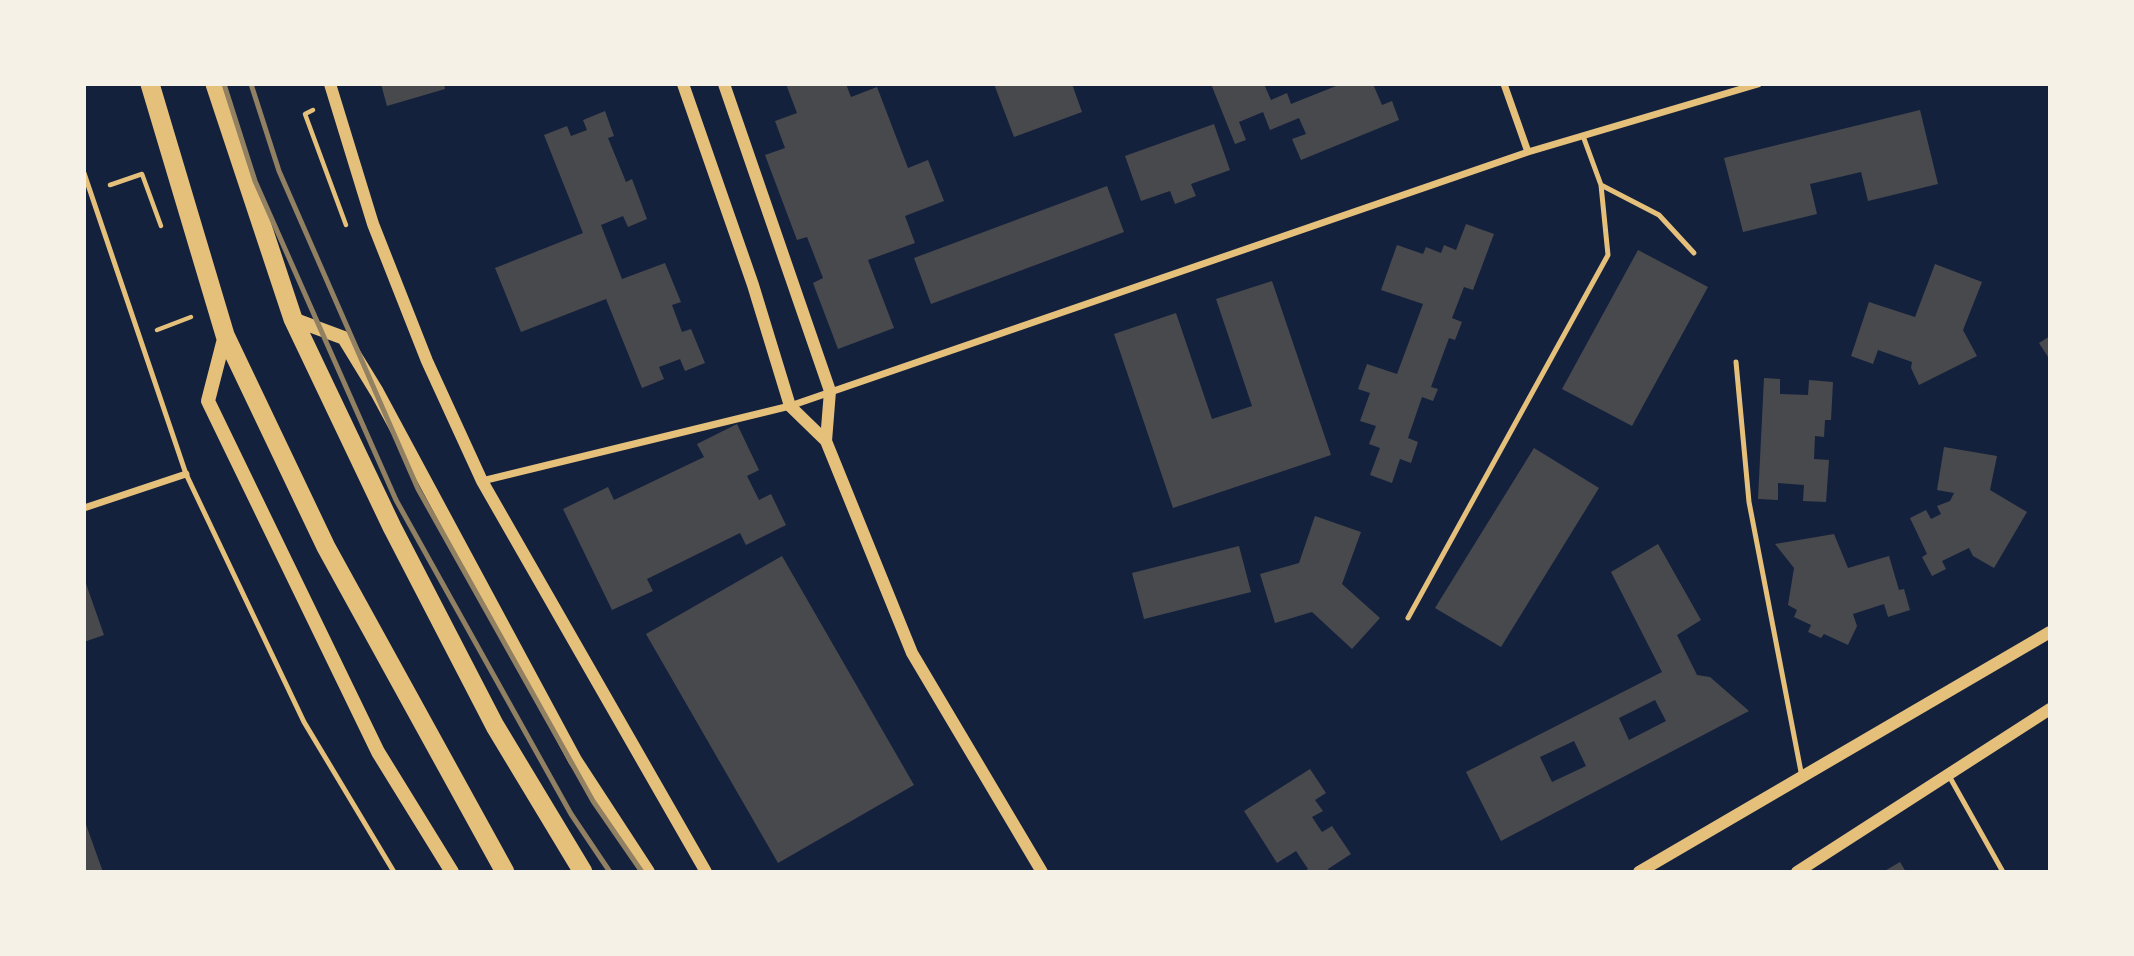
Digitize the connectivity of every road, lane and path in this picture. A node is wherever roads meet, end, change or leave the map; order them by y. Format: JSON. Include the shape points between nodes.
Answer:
{"nodes":[{"id":1,"x":150,"y":84,"type":"edge"},
{"id":2,"x":215,"y":84,"type":"edge"},
{"id":3,"x":330,"y":84,"type":"edge"},
{"id":4,"x":682,"y":84,"type":"edge"},
{"id":5,"x":724,"y":84,"type":"edge"},
{"id":6,"x":1504,"y":84,"type":"edge"},
{"id":7,"x":1758,"y":84,"type":"edge"},
{"id":8,"x":305,"y":114,"type":"dead end"},
{"id":9,"x":1583,"y":136,"type":"junction"},
{"id":10,"x":1528,"y":152,"type":"junction"},
{"id":11,"x":84,"y":173,"type":"edge"},
{"id":12,"x":142,"y":174,"type":"dead end"},
{"id":13,"x":1601,"y":185,"type":"junction"},
{"id":14,"x":91,"y":192,"type":"junction"},
{"id":15,"x":349,"y":233,"type":"dead end"},
{"id":16,"x":1694,"y":253,"type":"dead end"},
{"id":17,"x":195,"y":316,"type":"dead end"},
{"id":18,"x":293,"y":319,"type":"junction"},
{"id":19,"x":225,"y":335,"type":"junction"},
{"id":20,"x":140,"y":337,"type":"junction"},
{"id":21,"x":1736,"y":362,"type":"dead end"},
{"id":22,"x":830,"y":391,"type":"junction"},
{"id":23,"x":790,"y":406,"type":"junction"},
{"id":24,"x":826,"y":441,"type":"junction"},
{"id":25,"x":186,"y":474,"type":"junction"},
{"id":26,"x":482,"y":481,"type":"junction"},
{"id":27,"x":84,"y":508,"type":"edge"},
{"id":28,"x":1408,"y":618,"type":"dead end"},
{"id":29,"x":2050,"y":632,"type":"edge"},
{"id":30,"x":2050,"y":709,"type":"edge"},
{"id":31,"x":1948,"y":774,"type":"junction"},
{"id":32,"x":1802,"y":777,"type":"junction"},
{"id":33,"x":394,"y":872,"type":"edge"},
{"id":34,"x":452,"y":872,"type":"edge"},
{"id":35,"x":505,"y":872,"type":"edge"},
{"id":36,"x":583,"y":872,"type":"edge"},
{"id":37,"x":648,"y":872,"type":"edge"},
{"id":38,"x":706,"y":872,"type":"edge"},
{"id":39,"x":1042,"y":872,"type":"edge"},
{"id":40,"x":1639,"y":872,"type":"edge"},
{"id":41,"x":1797,"y":872,"type":"edge"},
{"id":42,"x":2003,"y":872,"type":"edge"}],
"edges":[{"from":1,"to":19,"type":"highway"},
{"from":2,"to":18,"type":"highway"},
{"from":3,"to":26,"type":"street","via":[[373,224],[427,361]]},
{"from":4,"to":23,"type":"street"},
{"from":5,"to":22,"type":"street"},
{"from":6,"to":10,"type":"street"},
{"from":7,"to":9,"type":"street"},
{"from":8,"to":15,"type":"path"},
{"from":9,"to":10,"type":"street"},
{"from":9,"to":13,"type":"lane"},
{"from":10,"to":22,"type":"street"},
{"from":11,"to":14,"type":"lane"},
{"from":12,"to":14,"type":"path"},
{"from":13,"to":16,"type":"lane","via":[[1659,215]]},
{"from":13,"to":28,"type":"lane","via":[[1608,255]]},
{"from":14,"to":20,"type":"lane"},
{"from":17,"to":20,"type":"path"},
{"from":18,"to":36,"type":"highway","via":[[392,527],[495,726]]},
{"from":18,"to":37,"type":"main road","via":[[344,338],[575,760]]},
{"from":19,"to":34,"type":"main road","via":[[208,401],[378,752]]},
{"from":19,"to":35,"type":"highway","via":[[332,558]]},
{"from":20,"to":25,"type":"lane"},
{"from":21,"to":32,"type":"lane","via":[[1749,502]]},
{"from":22,"to":23,"type":"street"},
{"from":22,"to":24,"type":"street"},
{"from":23,"to":24,"type":"street"},
{"from":23,"to":26,"type":"street"},
{"from":24,"to":39,"type":"street","via":[[912,653]]},
{"from":25,"to":27,"type":"street"},
{"from":25,"to":33,"type":"lane","via":[[304,722]]},
{"from":26,"to":38,"type":"street"},
{"from":29,"to":32,"type":"street"},
{"from":30,"to":31,"type":"street"},
{"from":31,"to":41,"type":"street"},
{"from":31,"to":42,"type":"lane"},
{"from":32,"to":40,"type":"street"}]}
